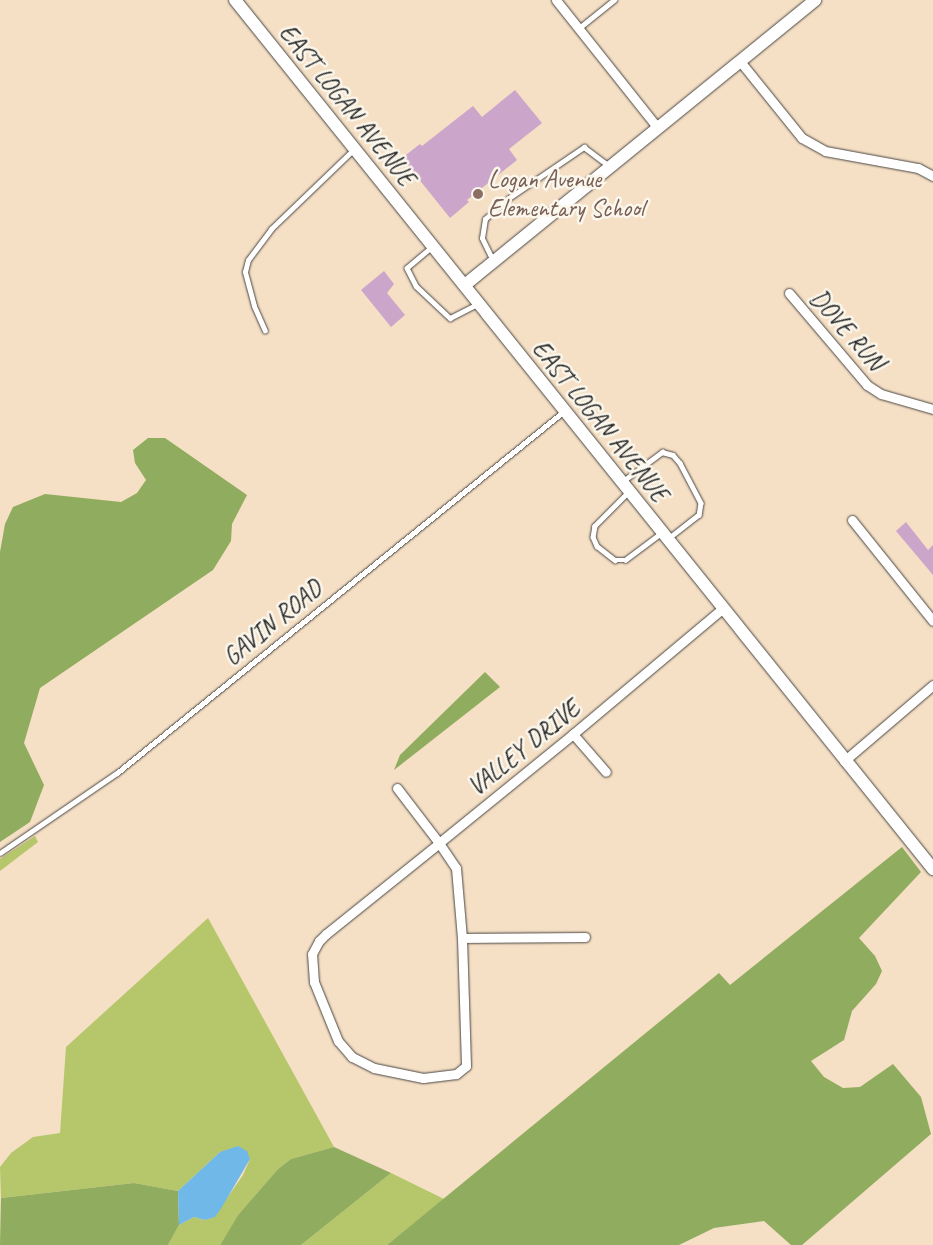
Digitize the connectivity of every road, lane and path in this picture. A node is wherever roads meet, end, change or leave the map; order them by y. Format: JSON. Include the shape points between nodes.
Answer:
{"nodes":[{"id":1,"x":235,"y":0,"type":"edge"},
{"id":2,"x":556,"y":0,"type":"edge"},
{"id":3,"x":614,"y":0,"type":"edge"},
{"id":4,"x":815,"y":0,"type":"edge"},
{"id":5,"x":579,"y":28,"type":"junction"},
{"id":6,"x":739,"y":60,"type":"junction"},
{"id":7,"x":657,"y":127,"type":"junction"},
{"id":8,"x":353,"y":150,"type":"junction"},
{"id":9,"x":612,"y":167,"type":"junction"},
{"id":10,"x":933,"y":176,"type":"edge"},
{"id":11,"x":432,"y":247,"type":"junction"},
{"id":12,"x":494,"y":261,"type":"junction"},
{"id":13,"x":466,"y":284,"type":"junction"},
{"id":14,"x":789,"y":293,"type":"dead end"},
{"id":15,"x":478,"y":303,"type":"junction"},
{"id":16,"x":266,"y":331,"type":"dead end"},
{"id":17,"x":933,"y":409,"type":"edge"},
{"id":18,"x":563,"y":412,"type":"junction"},
{"id":19,"x":624,"y":488,"type":"junction"},
{"id":20,"x":852,"y":520,"type":"dead end"},
{"id":21,"x":664,"y":537,"type":"junction"},
{"id":22,"x":722,"y":609,"type":"junction"},
{"id":23,"x":933,"y":621,"type":"edge"},
{"id":24,"x":933,"y":685,"type":"edge"},
{"id":25,"x":573,"y":734,"type":"junction"},
{"id":26,"x":844,"y":761,"type":"junction"},
{"id":27,"x":606,"y":772,"type":"dead end"},
{"id":28,"x":397,"y":788,"type":"dead end"},
{"id":29,"x":439,"y":843,"type":"junction"},
{"id":30,"x":0,"y":853,"type":"edge"},
{"id":31,"x":933,"y":869,"type":"edge"},
{"id":32,"x":585,"y":937,"type":"dead end"},
{"id":33,"x":462,"y":938,"type":"junction"}],
"edges":[{"from":1,"to":8,"type":"street","name":"EAST LOGAN AVENUE"},
{"from":2,"to":5,"type":"street"},
{"from":3,"to":5,"type":"lane"},
{"from":4,"to":6,"type":"street"},
{"from":5,"to":7,"type":"street"},
{"from":6,"to":7,"type":"street"},
{"from":6,"to":10,"type":"street","via":[[802,138],[825,151],[918,168]]},
{"from":7,"to":9,"type":"street"},
{"from":8,"to":11,"type":"street","name":"EAST LOGAN AVENUE"},
{"from":8,"to":16,"type":"lane","via":[[271,230],[248,260],[246,272],[252,298]]},
{"from":9,"to":12,"type":"street"},
{"from":9,"to":12,"type":"lane","via":[[584,147],[509,198],[485,219],[482,238]]},
{"from":11,"to":13,"type":"street","name":"EAST LOGAN AVENUE"},
{"from":11,"to":15,"type":"lane","via":[[406,268],[416,286],[450,318]]},
{"from":12,"to":13,"type":"street"},
{"from":13,"to":15,"type":"street","name":"EAST LOGAN AVENUE"},
{"from":14,"to":17,"type":"street","name":"DOVE RUN","via":[[867,386],[881,394]]},
{"from":15,"to":18,"type":"street","name":"EAST LOGAN AVENUE"},
{"from":18,"to":19,"type":"street","name":"EAST LOGAN AVENUE"},
{"from":18,"to":30,"type":"lane","name":"GAVIN ROAD","via":[[116,773]]},
{"from":19,"to":21,"type":"street","name":"EAST LOGAN AVENUE"},
{"from":19,"to":21,"type":"lane","via":[[595,526],[593,537],[597,546],[616,560],[625,560]]},
{"from":19,"to":21,"type":"lane","via":[[662,452],[673,455],[680,463],[701,503],[699,515]]},
{"from":20,"to":23,"type":"street"},
{"from":21,"to":22,"type":"street","name":"EAST LOGAN AVENUE"},
{"from":22,"to":25,"type":"street","name":"VALLEY DRIVE"},
{"from":22,"to":26,"type":"street","name":"EAST LOGAN AVENUE"},
{"from":24,"to":26,"type":"street"},
{"from":25,"to":27,"type":"street"},
{"from":25,"to":29,"type":"street","name":"VALLEY DRIVE"},
{"from":26,"to":31,"type":"street","name":"EAST LOGAN AVENUE"},
{"from":28,"to":29,"type":"street"},
{"from":29,"to":33,"type":"street","via":[[456,868]]},
{"from":29,"to":33,"type":"street","name":"VALLEY DRIVE","via":[[318,941],[312,954],[320,1001],[338,1041],[352,1057],[374,1068],[423,1078],[456,1074],[466,1066]]},
{"from":32,"to":33,"type":"street"}]}
